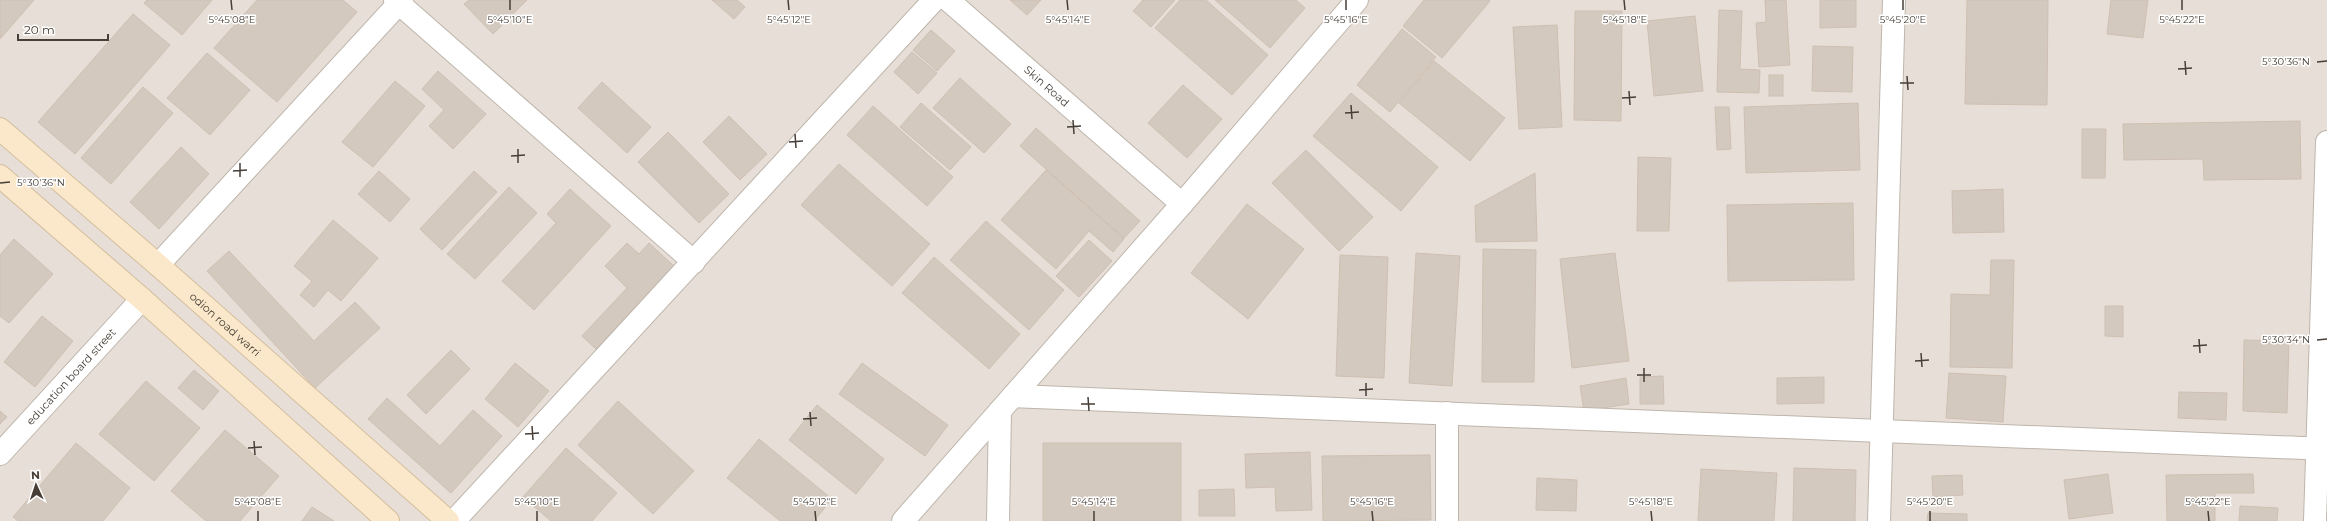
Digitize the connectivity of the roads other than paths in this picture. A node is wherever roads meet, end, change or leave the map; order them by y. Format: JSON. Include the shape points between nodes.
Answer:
{"nodes":[{"id":1,"x":934,"y":0,"type":"edge"},
{"id":2,"x":948,"y":0,"type":"edge"},
{"id":3,"x":1357,"y":0,"type":"edge"},
{"id":4,"x":1894,"y":0,"type":"edge"},
{"id":5,"x":399,"y":1,"type":"edge"},
{"id":6,"x":0,"y":129,"type":"edge"},
{"id":7,"x":2327,"y":142,"type":"edge"},
{"id":8,"x":0,"y":176,"type":"edge"},
{"id":9,"x":1182,"y":204,"type":"junction"},
{"id":10,"x":694,"y":262,"type":"junction"},
{"id":11,"x":158,"y":265,"type":"junction"},
{"id":12,"x":142,"y":299,"type":"junction"},
{"id":13,"x":1006,"y":404,"type":"junction"},
{"id":14,"x":1447,"y":414,"type":"junction"},
{"id":15,"x":1880,"y":430,"type":"junction"},
{"id":16,"x":2322,"y":449,"type":"edge"},
{"id":17,"x":0,"y":454,"type":"edge"},
{"id":18,"x":388,"y":521,"type":"edge"},
{"id":19,"x":448,"y":521,"type":"edge"},
{"id":20,"x":454,"y":521,"type":"edge"},
{"id":21,"x":903,"y":521,"type":"edge"},
{"id":22,"x":998,"y":521,"type":"edge"},
{"id":23,"x":1448,"y":521,"type":"edge"},
{"id":24,"x":1879,"y":521,"type":"edge"},
{"id":25,"x":2315,"y":521,"type":"edge"}],
"edges":[{"from":1,"to":10,"type":"street"},
{"from":2,"to":9,"type":"street","name":"Skin Road"},
{"from":3,"to":9,"type":"street"},
{"from":4,"to":15,"type":"street"},
{"from":5,"to":10,"type":"street"},
{"from":5,"to":11,"type":"street"},
{"from":6,"to":11,"type":"main road","name":"odion road warri"},
{"from":7,"to":16,"type":"street"},
{"from":8,"to":12,"type":"main road"},
{"from":9,"to":13,"type":"street"},
{"from":10,"to":20,"type":"street"},
{"from":11,"to":19,"type":"main road","name":"odion road warri"},
{"from":12,"to":17,"type":"street","name":"education board street"},
{"from":12,"to":18,"type":"main road"},
{"from":13,"to":14,"type":"street"},
{"from":13,"to":21,"type":"street"},
{"from":13,"to":22,"type":"street"},
{"from":14,"to":15,"type":"street"},
{"from":14,"to":23,"type":"street"},
{"from":15,"to":16,"type":"street"},
{"from":15,"to":24,"type":"street"},
{"from":16,"to":25,"type":"street"}]}
